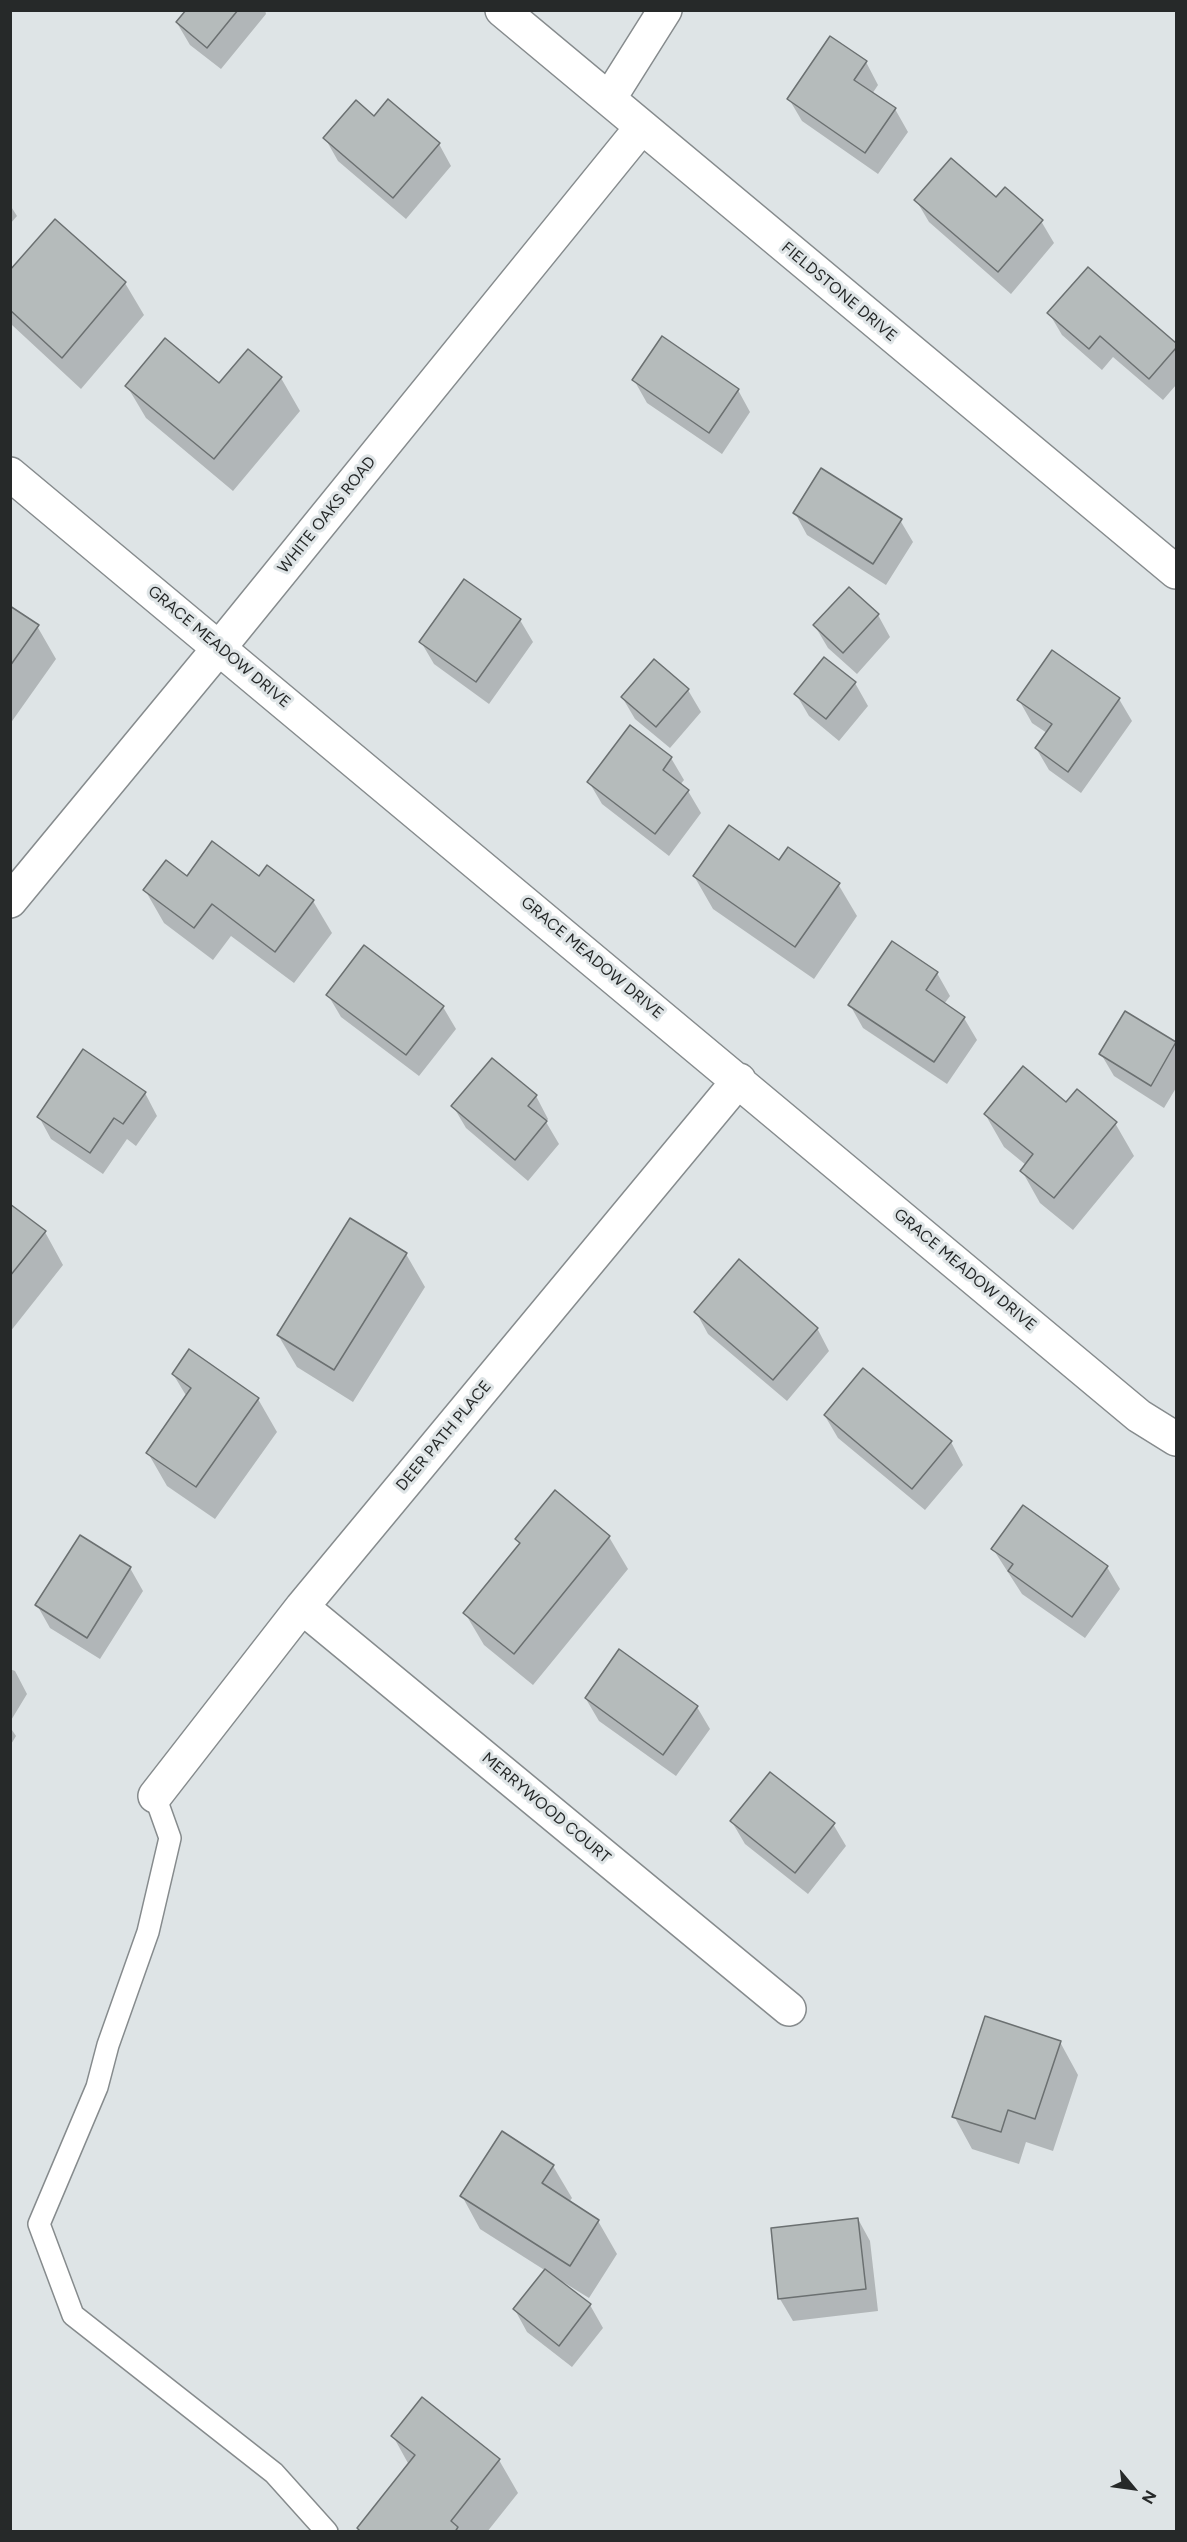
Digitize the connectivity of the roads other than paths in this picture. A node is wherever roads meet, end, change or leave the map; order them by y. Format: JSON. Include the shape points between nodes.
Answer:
{"nodes":[{"id":1,"x":502,"y":10,"type":"edge"},
{"id":2,"x":665,"y":10,"type":"edge"},
{"id":3,"x":609,"y":99,"type":"junction"},
{"id":4,"x":641,"y":128,"type":"junction"},
{"id":5,"x":10,"y":474,"type":"edge"},
{"id":6,"x":1176,"y":572,"type":"edge"},
{"id":7,"x":219,"y":648,"type":"junction"},
{"id":8,"x":10,"y":901,"type":"edge"},
{"id":9,"x":739,"y":1080,"type":"junction"},
{"id":10,"x":1176,"y":1439,"type":"edge"},
{"id":11,"x":302,"y":1607,"type":"junction"},
{"id":12,"x":155,"y":1796,"type":"joint"},
{"id":13,"x":789,"y":2009,"type":"dead end"},
{"id":14,"x":327,"y":2532,"type":"edge"}],
"edges":[{"from":1,"to":3,"type":"street","name":"FIELDSTONE DRIVE"},
{"from":2,"to":3,"type":"street"},
{"from":3,"to":4,"type":"street","name":"FIELDSTONE DRIVE"},
{"from":4,"to":6,"type":"street","name":"FIELDSTONE DRIVE"},
{"from":4,"to":7,"type":"street","name":"WHITE OAKS ROAD"},
{"from":5,"to":7,"type":"street","name":"GRACE MEADOW DRIVE"},
{"from":7,"to":8,"type":"street","name":"WHITE OAKS ROAD"},
{"from":7,"to":9,"type":"street","name":"GRACE MEADOW DRIVE"},
{"from":9,"to":10,"type":"street","name":"GRACE MEADOW DRIVE","via":[[1139,1416]]},
{"from":9,"to":11,"type":"street","name":"DEER PATH PLACE"},
{"from":11,"to":12,"type":"street","name":"DEER PATH PLACE"},
{"from":11,"to":13,"type":"street","name":"MERRYWOOD COURT"},
{"from":12,"to":14,"type":"lane","via":[[170,1838],[148,1932],[97,2086],[39,2224],[73,2315],[274,2473]]}]}
